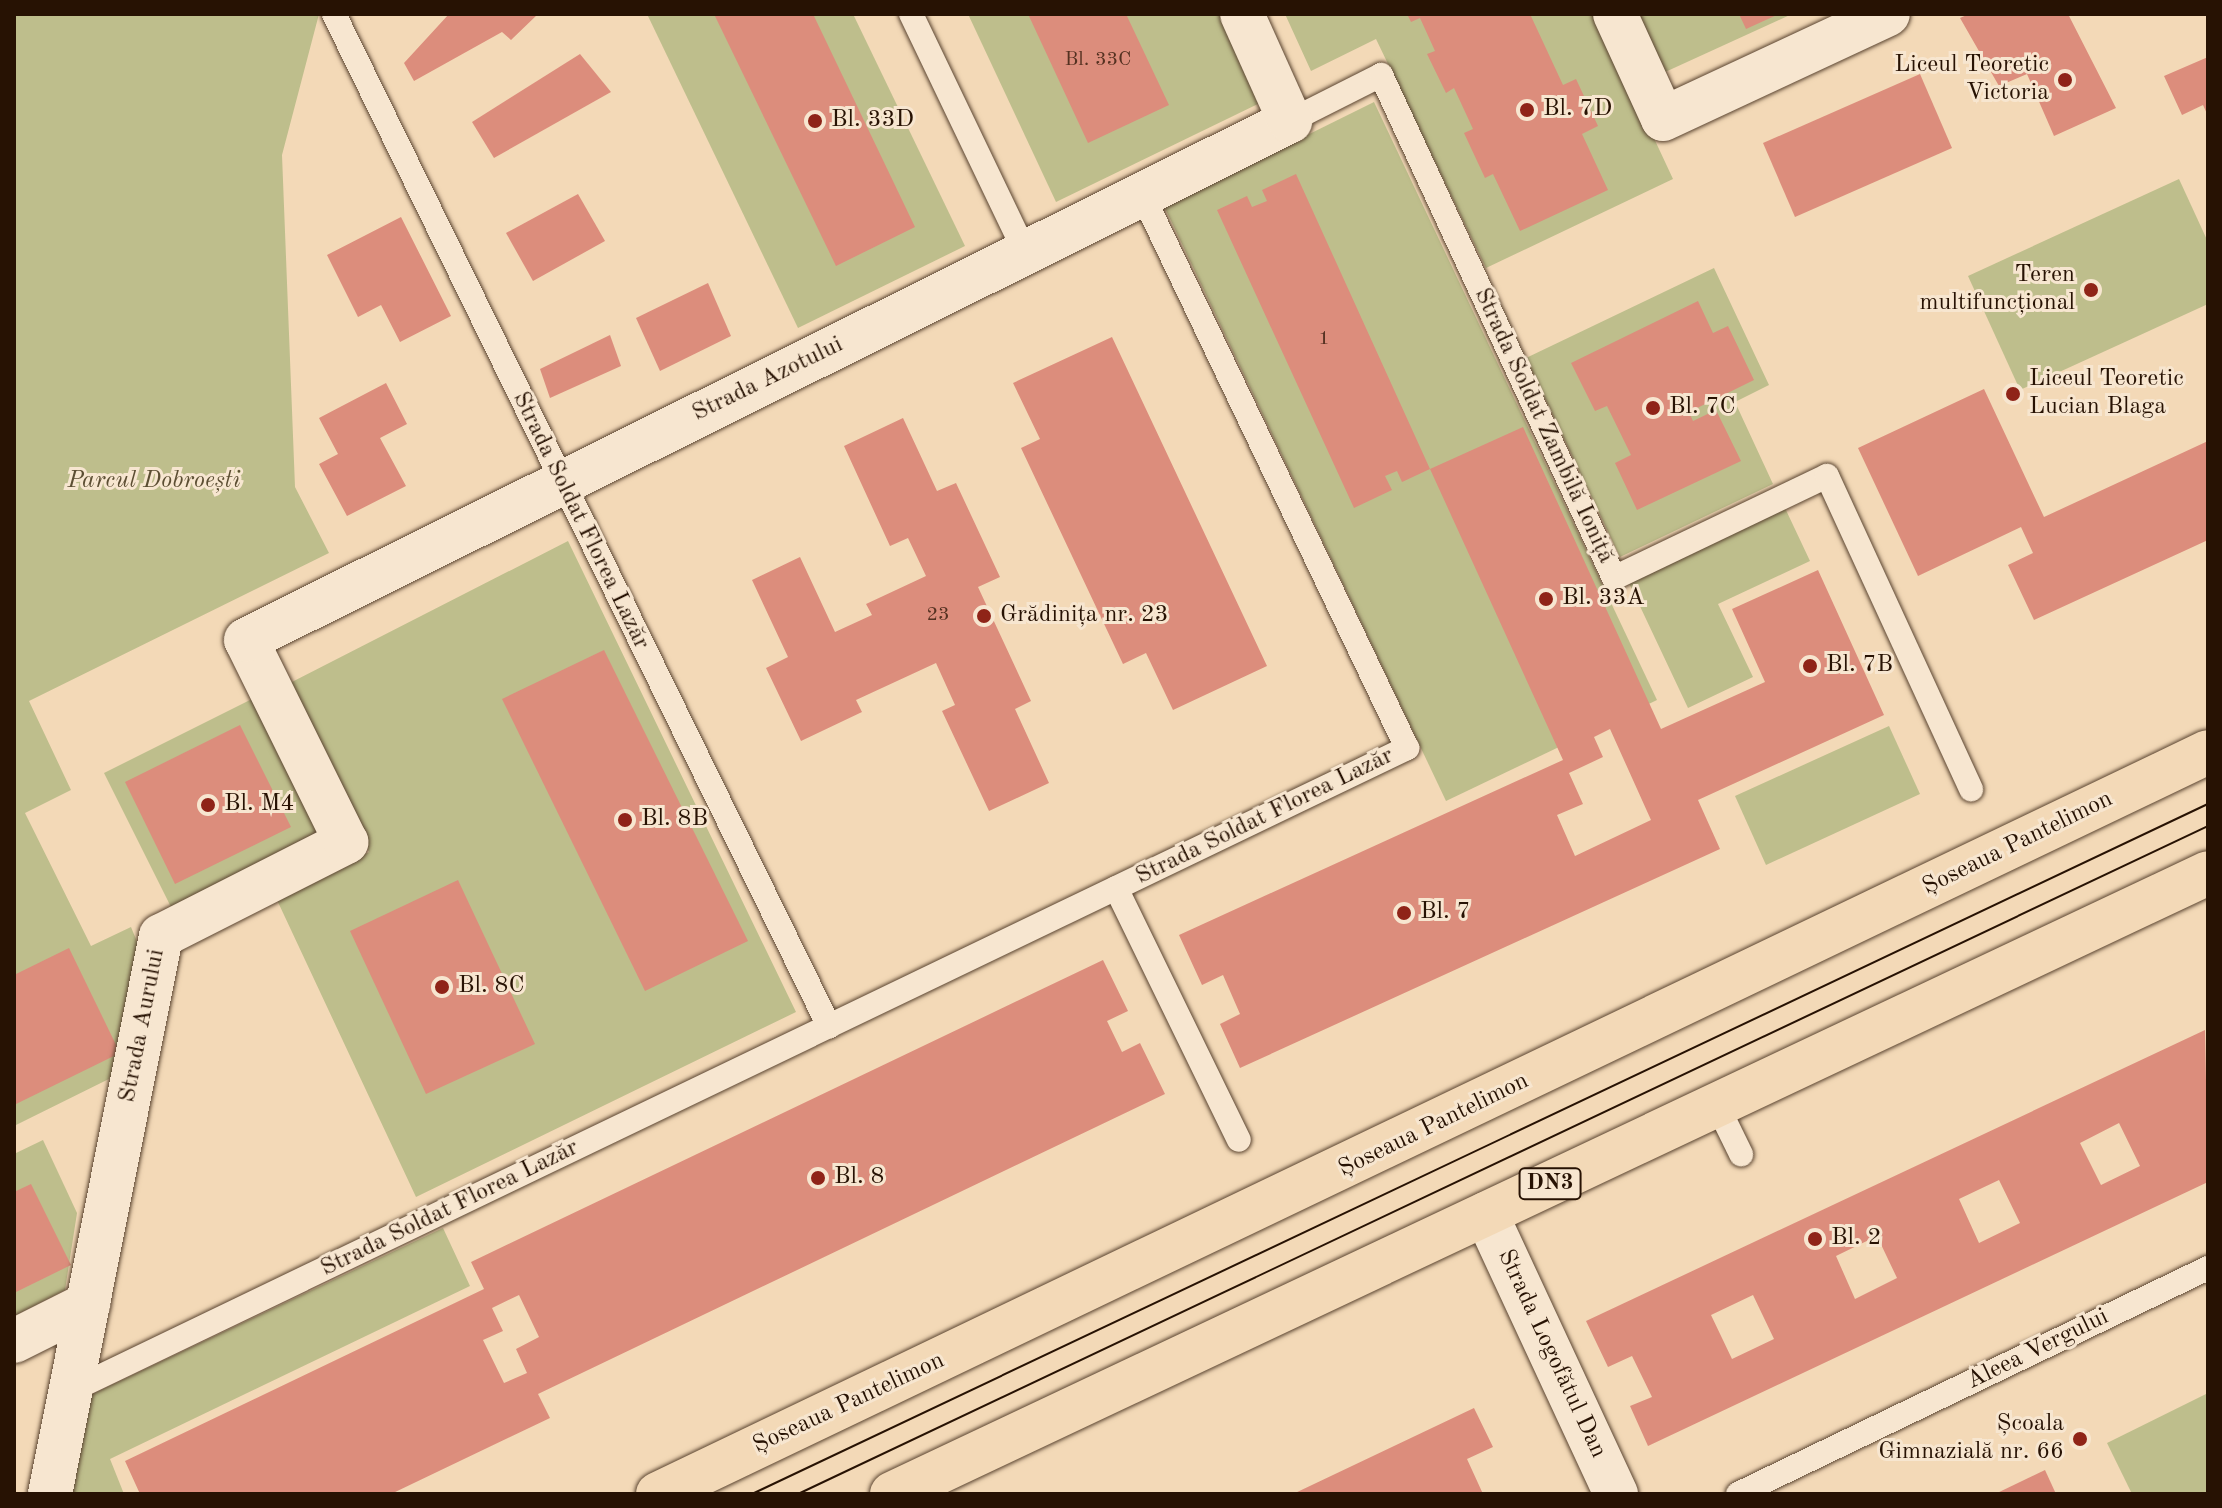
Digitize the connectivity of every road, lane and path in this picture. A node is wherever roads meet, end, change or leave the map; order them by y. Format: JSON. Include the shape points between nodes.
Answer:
{"nodes":[{"id":1,"x":334,"y":14,"type":"edge"},
{"id":2,"x":911,"y":14,"type":"edge"},
{"id":3,"x":1242,"y":14,"type":"edge"},
{"id":4,"x":1615,"y":14,"type":"edge"},
{"id":5,"x":1888,"y":14,"type":"edge"},
{"id":6,"x":1290,"y":121,"type":"junction"},
{"id":7,"x":1142,"y":194,"type":"junction"},
{"id":8,"x":1025,"y":252,"type":"junction"},
{"id":9,"x":560,"y":483,"type":"junction"},
{"id":10,"x":246,"y":640,"type":"joint"},
{"id":11,"x":2208,"y":752,"type":"edge"},
{"id":12,"x":1971,"y":789,"type":"dead end"},
{"id":13,"x":2208,"y":873,"type":"edge"},
{"id":14,"x":1116,"y":888,"type":"junction"},
{"id":15,"x":829,"y":1026,"type":"junction"},
{"id":16,"x":1717,"y":1105,"type":"junction"},
{"id":17,"x":1239,"y":1140,"type":"dead end"},
{"id":18,"x":1741,"y":1154,"type":"dead end"},
{"id":19,"x":1486,"y":1214,"type":"junction"},
{"id":20,"x":2208,"y":1268,"type":"edge"},
{"id":21,"x":88,"y":1304,"type":"junction"},
{"id":22,"x":14,"y":1341,"type":"edge"},
{"id":23,"x":70,"y":1391,"type":"junction"},
{"id":24,"x":50,"y":1494,"type":"edge"},
{"id":25,"x":658,"y":1494,"type":"edge"},
{"id":26,"x":892,"y":1494,"type":"edge"},
{"id":27,"x":1616,"y":1494,"type":"edge"},
{"id":28,"x":1738,"y":1494,"type":"edge"}],
"edges":[{"from":1,"to":9,"type":"lane","name":"Strada Soldat Florea Lazăr"},
{"from":2,"to":8,"type":"lane"},
{"from":3,"to":6,"type":"street"},
{"from":4,"to":5,"type":"street","via":[[1663,119]]},
{"from":6,"to":7,"type":"street","name":"Strada Azotului"},
{"from":6,"to":12,"type":"lane","name":"Strada Soldat Zambilă Ioniță","via":[[1381,75],[1614,578],[1827,476]]},
{"from":7,"to":8,"type":"street","name":"Strada Azotului"},
{"from":7,"to":14,"type":"lane","name":"Strada Soldat Florea Lazăr","via":[[1407,748]]},
{"from":8,"to":9,"type":"street","name":"Strada Azotului"},
{"from":9,"to":10,"type":"street","name":"Strada Azotului"},
{"from":9,"to":15,"type":"lane","name":"Strada Soldat Florea Lazăr"},
{"from":10,"to":21,"type":"street","name":"Strada Aurului","via":[[346,842],[161,936]]},
{"from":11,"to":25,"type":"main road","name":"Șoseaua Pantelimon"},
{"from":13,"to":16,"type":"main road","number":"DN3"},
{"from":14,"to":15,"type":"lane","name":"Strada Soldat Florea Lazăr"},
{"from":14,"to":17,"type":"lane"},
{"from":15,"to":23,"type":"lane","name":"Strada Soldat Florea Lazăr"},
{"from":16,"to":18,"type":"lane"},
{"from":16,"to":19,"type":"main road","number":"DN3"},
{"from":19,"to":26,"type":"main road","number":"DN3"},
{"from":19,"to":27,"type":"street","name":"Strada Logofătul Dan"},
{"from":20,"to":28,"type":"lane","name":"Aleea Vergului"},
{"from":21,"to":22,"type":"street"},
{"from":21,"to":23,"type":"street","name":"Strada Aurului"},
{"from":23,"to":24,"type":"street","name":"Strada Aurului"}]}
